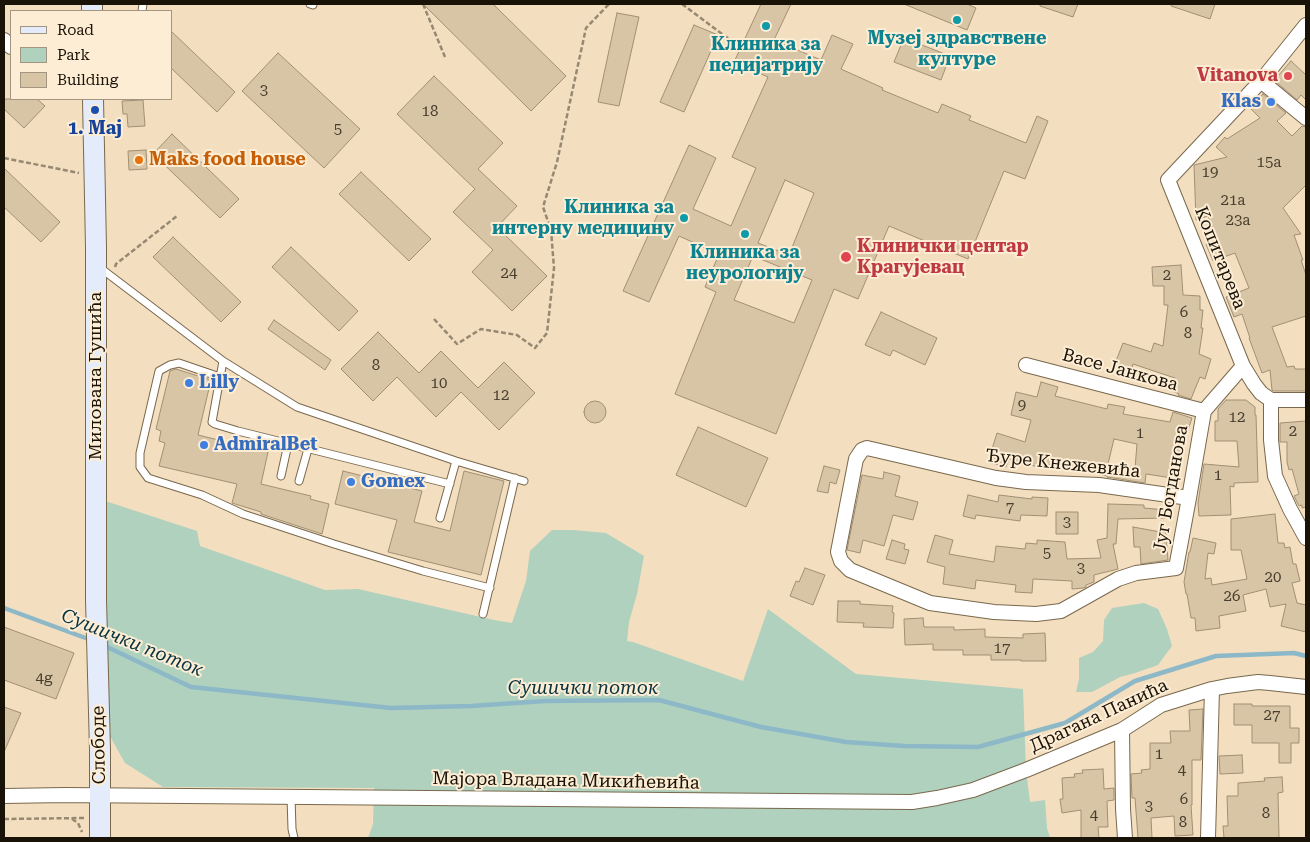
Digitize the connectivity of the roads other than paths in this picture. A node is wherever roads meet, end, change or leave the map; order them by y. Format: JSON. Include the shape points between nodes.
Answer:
{"nodes":[{"id":1,"x":1306,"y":25,"type":"edge"},
{"id":2,"x":1261,"y":80,"type":"junction"},
{"id":3,"x":93,"y":100,"type":"edge"},
{"id":4,"x":1306,"y":118,"type":"edge"},
{"id":5,"x":96,"y":265,"type":"junction"},
{"id":6,"x":224,"y":361,"type":"junction"},
{"id":7,"x":1026,"y":365,"type":"dead end"},
{"id":8,"x":1243,"y":366,"type":"junction"},
{"id":9,"x":220,"y":377,"type":"junction"},
{"id":10,"x":1271,"y":400,"type":"junction"},
{"id":11,"x":1306,"y":400,"type":"edge"},
{"id":12,"x":1204,"y":411,"type":"junction"},
{"id":13,"x":288,"y":444,"type":"junction"},
{"id":14,"x":308,"y":449,"type":"junction"},
{"id":15,"x":456,"y":460,"type":"junction"},
{"id":16,"x":280,"y":476,"type":"dead end"},
{"id":17,"x":515,"y":478,"type":"junction"},
{"id":18,"x":299,"y":481,"type":"dead end"},
{"id":19,"x":524,"y":482,"type":"dead end"},
{"id":20,"x":450,"y":484,"type":"junction"},
{"id":21,"x":1189,"y":498,"type":"junction"},
{"id":22,"x":440,"y":518,"type":"dead end"},
{"id":23,"x":1306,"y":538,"type":"edge"},
{"id":24,"x":838,"y":552,"type":"joint"},
{"id":25,"x":490,"y":588,"type":"junction"},
{"id":26,"x":483,"y":614,"type":"dead end"},
{"id":27,"x":97,"y":652,"type":"joint"},
{"id":28,"x":1306,"y":688,"type":"edge"},
{"id":29,"x":1212,"y":690,"type":"junction"},
{"id":30,"x":1122,"y":730,"type":"junction"},
{"id":31,"x":1026,"y":770,"type":"joint"},
{"id":32,"x":100,"y":795,"type":"junction"},
{"id":33,"x":4,"y":796,"type":"edge"},
{"id":34,"x":291,"y":797,"type":"junction"},
{"id":35,"x":92,"y":837,"type":"edge"},
{"id":36,"x":294,"y":838,"type":"edge"},
{"id":37,"x":1125,"y":838,"type":"edge"},
{"id":38,"x":1208,"y":838,"type":"edge"}],
"edges":[{"from":1,"to":2,"type":"street","name":"Копитарева"},
{"from":2,"to":4,"type":"street"},
{"from":2,"to":8,"type":"street","name":"Копитарева","via":[[1168,180]]},
{"from":3,"to":5,"type":"street","name":"Милована Гушића"},
{"from":5,"to":6,"type":"lane"},
{"from":5,"to":27,"type":"street","name":"Милована Гушића"},
{"from":6,"to":9,"type":"lane"},
{"from":6,"to":15,"type":"lane","via":[[297,408]]},
{"from":7,"to":12,"type":"street","name":"Васе Јанкова"},
{"from":8,"to":10,"type":"street","name":"Копитарева","via":[[1261,393]]},
{"from":8,"to":12,"type":"street","name":"Југ Богданова"},
{"from":9,"to":13,"type":"lane","via":[[214,424]]},
{"from":9,"to":25,"type":"lane","via":[[179,363],[159,371],[140,452],[140,467],[148,478],[334,544]]},
{"from":10,"to":11,"type":"street"},
{"from":10,"to":23,"type":"street","via":[[1275,476]]},
{"from":12,"to":21,"type":"street","name":"Југ Богданова"},
{"from":13,"to":14,"type":"lane"},
{"from":13,"to":16,"type":"lane"},
{"from":14,"to":18,"type":"lane"},
{"from":14,"to":20,"type":"lane"},
{"from":15,"to":17,"type":"lane"},
{"from":15,"to":20,"type":"lane"},
{"from":17,"to":19,"type":"lane"},
{"from":17,"to":25,"type":"lane"},
{"from":20,"to":22,"type":"lane"},
{"from":21,"to":24,"type":"street","name":"Југ Богданова","via":[[1176,568],[1136,573],[1118,579],[1061,611],[1036,614],[994,612],[930,604],[850,570]]},
{"from":21,"to":24,"type":"street","name":"Ђуре Кнежевића","via":[[1099,485],[996,478],[867,448],[856,460]]},
{"from":25,"to":26,"type":"lane"},
{"from":27,"to":32,"type":"street","name":"Слободе"},
{"from":28,"to":29,"type":"street","name":"Драгана Панића","via":[[1258,682]]},
{"from":29,"to":30,"type":"street","name":"Драгана Панића","via":[[1160,706]]},
{"from":29,"to":38,"type":"street"},
{"from":30,"to":31,"type":"street","name":"Драгана Панића"},
{"from":30,"to":37,"type":"street"},
{"from":31,"to":34,"type":"street","name":"Мајора Владана Микићевића","via":[[973,790],[912,802]]},
{"from":32,"to":33,"type":"street","name":"Мајора Владана Микићевића"},
{"from":32,"to":34,"type":"street","name":"Мајора Владана Микићевића"},
{"from":32,"to":35,"type":"street","name":"Слободе","via":[[100,818]]},
{"from":34,"to":36,"type":"lane"}]}
